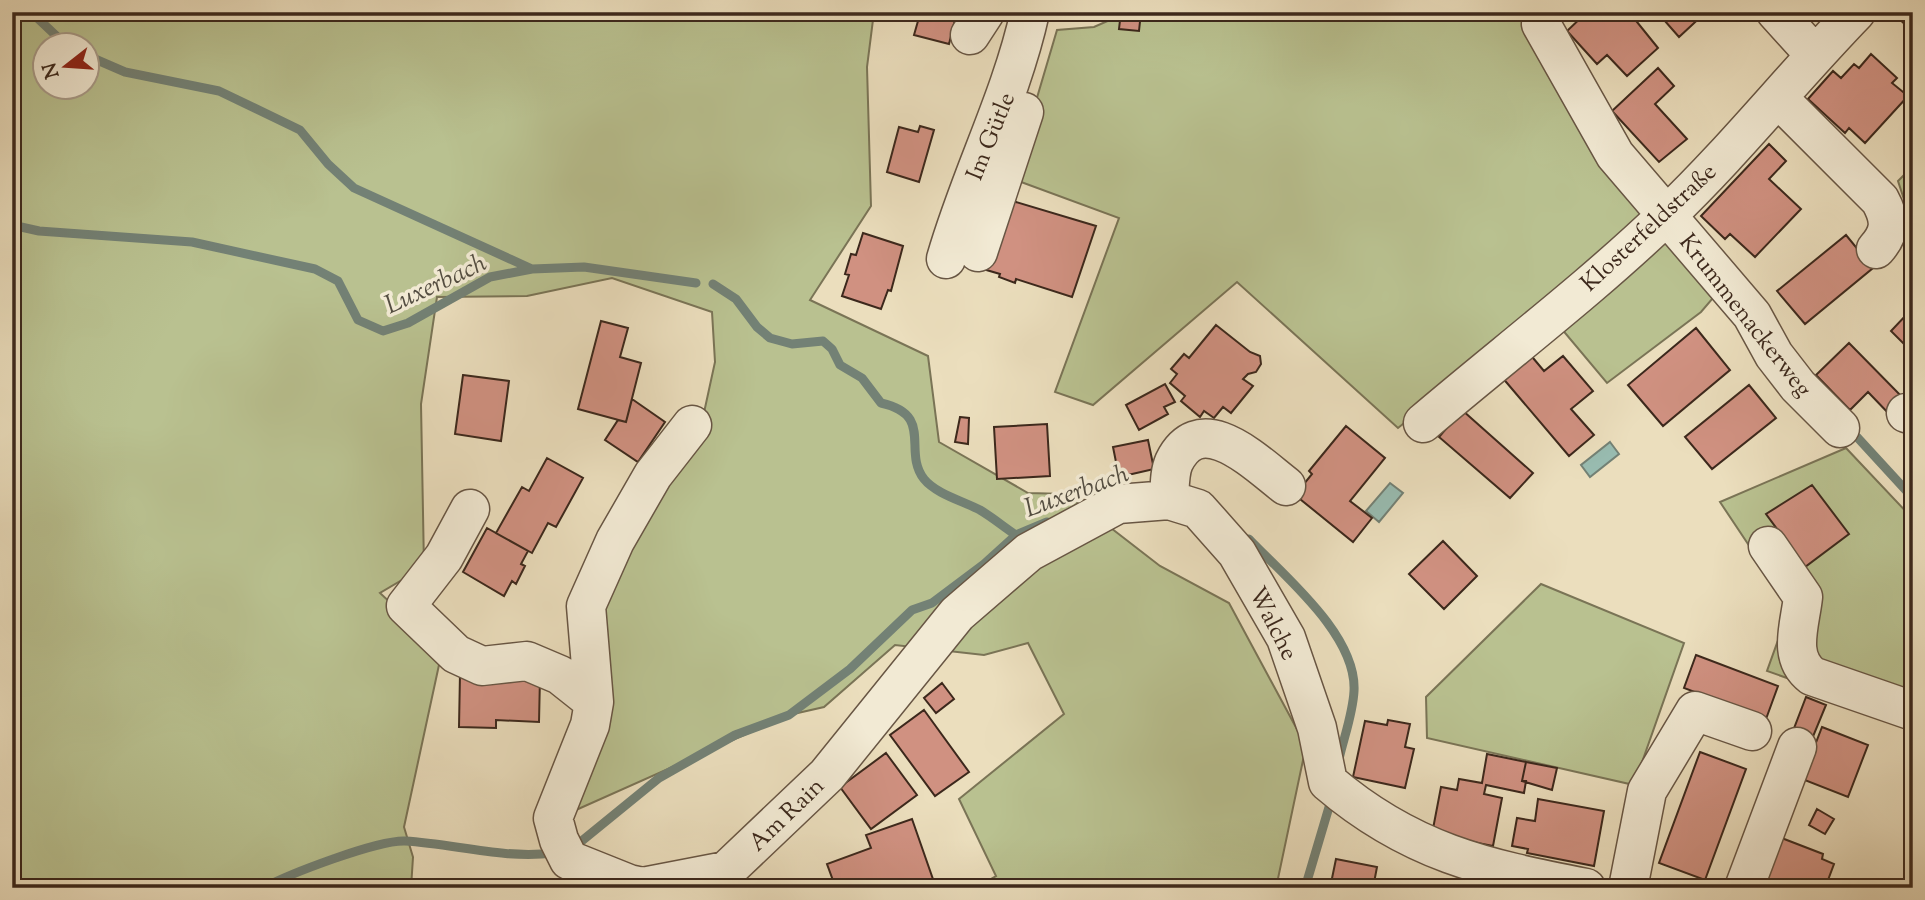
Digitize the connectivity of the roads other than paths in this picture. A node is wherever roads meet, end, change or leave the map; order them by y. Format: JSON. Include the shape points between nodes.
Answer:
{"nodes":[{"id":1,"x":1030,"y":12,"type":"edge"},
{"id":2,"x":1051,"y":12,"type":"edge"},
{"id":3,"x":1776,"y":12,"type":"edge"},
{"id":4,"x":1856,"y":12,"type":"edge"},
{"id":5,"x":1541,"y":24,"type":"dead end"},
{"id":6,"x":1815,"y":55,"type":"junction"},
{"id":7,"x":1779,"y":99,"type":"junction"},
{"id":8,"x":1667,"y":215,"type":"junction"},
{"id":9,"x":1876,"y":249,"type":"dead end"},
{"id":10,"x":1423,"y":423,"type":"dead end"},
{"id":11,"x":692,"y":425,"type":"dead end"},
{"id":12,"x":1840,"y":428,"type":"dead end"},
{"id":13,"x":1286,"y":486,"type":"dead end"},
{"id":14,"x":1170,"y":489,"type":"junction"},
{"id":15,"x":470,"y":509,"type":"dead end"},
{"id":16,"x":1768,"y":546,"type":"dead end"},
{"id":17,"x":594,"y":702,"type":"junction"},
{"id":18,"x":1913,"y":711,"type":"edge"},
{"id":19,"x":1752,"y":731,"type":"dead end"},
{"id":20,"x":1797,"y":747,"type":"dead end"},
{"id":21,"x":1586,"y":888,"type":"edge"},
{"id":22,"x":1629,"y":888,"type":"edge"},
{"id":23,"x":1744,"y":888,"type":"edge"}],
"edges":[{"from":1,"to":2,"type":"street","name":"Im Gütle","via":[[1010,87],[960,211],[962,255],[1017,135]]},
{"from":3,"to":6,"type":"street"},
{"from":4,"to":6,"type":"street","name":"Klosterfeldstraße"},
{"from":5,"to":8,"type":"street","name":"Krummenackerweg","via":[[1615,155]]},
{"from":6,"to":7,"type":"street","name":"Klosterfeldstraße"},
{"from":7,"to":8,"type":"street","name":"Klosterfeldstraße"},
{"from":7,"to":9,"type":"street","via":[[1881,200],[1889,216],[1887,236]]},
{"from":8,"to":10,"type":"street","name":"Klosterfeldstraße"},
{"from":8,"to":12,"type":"street","name":"Krummenackerweg","via":[[1752,315],[1798,386]]},
{"from":11,"to":17,"type":"street","name":"Am Rain","via":[[653,475],[615,541],[586,606]]},
{"from":13,"to":14,"type":"street","via":[[1221,440],[1200,438],[1186,445],[1173,464]]},
{"from":14,"to":17,"type":"street","name":"Am Rain","via":[[1118,504],[1029,552],[957,614],[827,775],[726,871],[643,887],[569,860],[553,818],[590,726]]},
{"from":14,"to":21,"type":"street","name":"Walche","via":[[1198,509],[1237,554],[1268,606],[1286,638],[1340,791],[1389,827],[1437,851],[1498,871]]},
{"from":15,"to":17,"type":"street","via":[[444,557],[406,606],[456,654],[482,666],[527,661],[559,675]]},
{"from":16,"to":18,"type":"street","via":[[1804,597],[1795,650],[1802,668],[1812,676]]},
{"from":19,"to":22,"type":"street","via":[[1695,711],[1647,791]]},
{"from":20,"to":23,"type":"street"}]}
